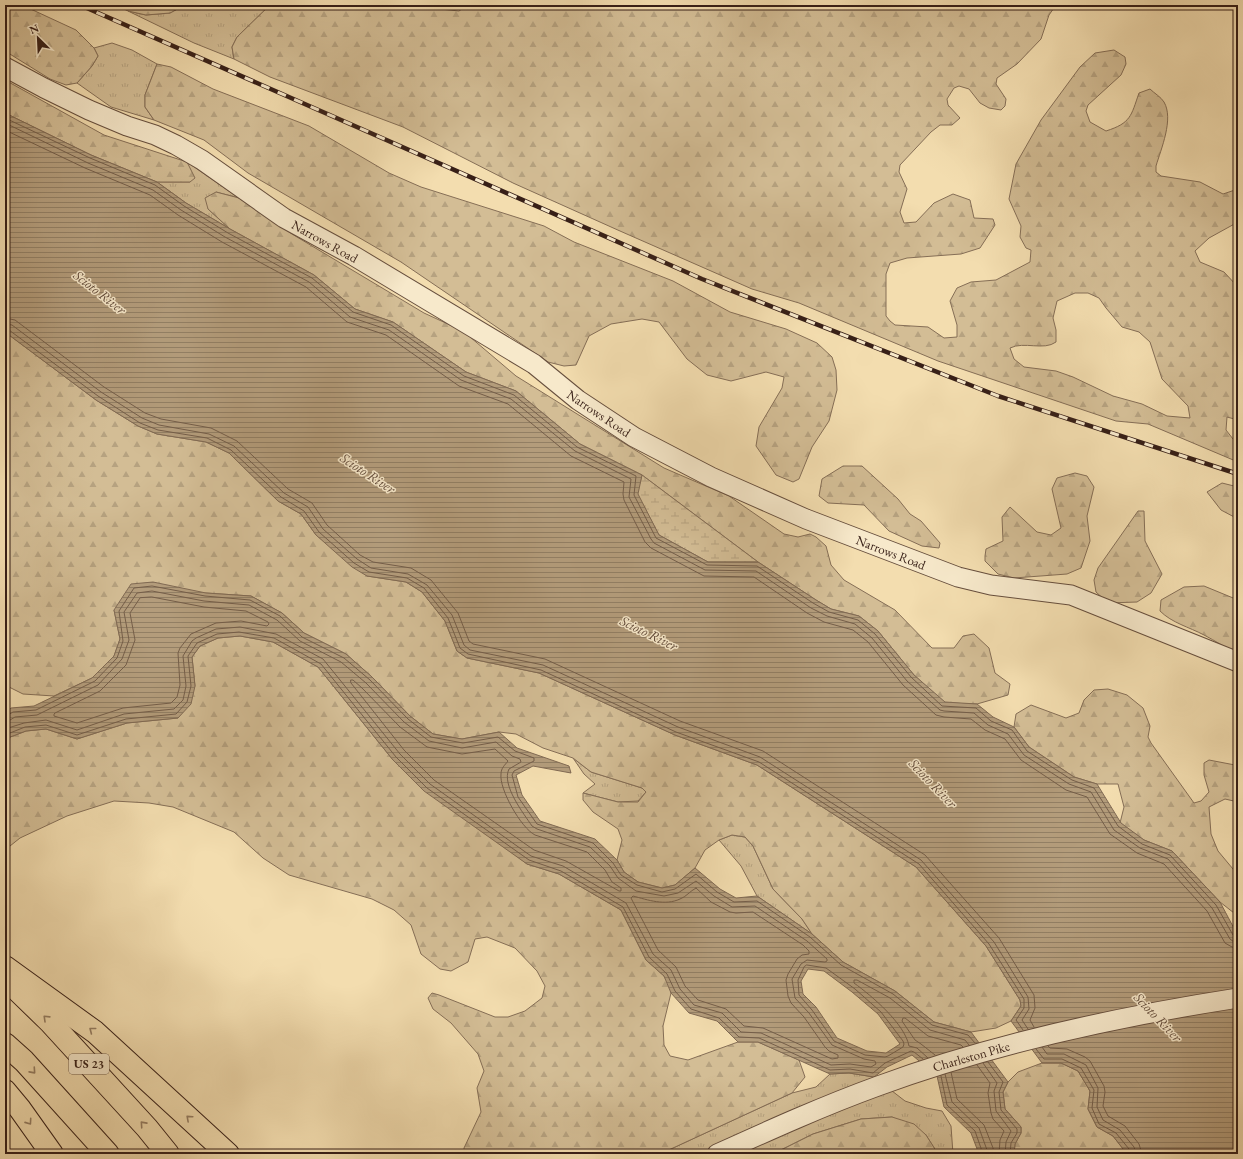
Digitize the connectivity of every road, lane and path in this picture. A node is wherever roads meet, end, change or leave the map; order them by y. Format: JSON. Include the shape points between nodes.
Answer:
{"nodes":[{"id":1,"x":5,"y":67,"type":"edge"},
{"id":2,"x":1238,"y":662,"type":"edge"},
{"id":3,"x":5,"y":967,"type":"edge"},
{"id":4,"x":5,"y":979,"type":"edge"},
{"id":5,"x":1238,"y":998,"type":"edge"},
{"id":6,"x":5,"y":1044,"type":"edge"},
{"id":7,"x":5,"y":1091,"type":"edge"},
{"id":8,"x":52,"y":1154,"type":"edge"},
{"id":9,"x":108,"y":1154,"type":"edge"},
{"id":10,"x":168,"y":1154,"type":"edge"},
{"id":11,"x":228,"y":1154,"type":"edge"},
{"id":12,"x":717,"y":1154,"type":"edge"}],
"edges":[{"from":1,"to":2,"type":"street","name":"Narrows Road","via":[[89,110],[155,135],[202,160],[284,218],[354,256],[534,364],[578,400],[634,436],[711,476],[806,520],[958,577],[991,585],[1071,595]]},
{"from":11,"to":3,"type":"highway","one_way":true,"via":[[95,1032]]},
{"from":10,"to":4,"type":"highway","number":"US 23","one_way":true,"via":[[50,1022]]},
{"from":5,"to":12,"type":"street","name":"Charleston Pike","via":[[1130,1016],[994,1048],[878,1086]]},
{"from":6,"to":9,"type":"highway","one_way":true,"via":[[24,1061]]},
{"from":7,"to":8,"type":"highway","one_way":true}]}
